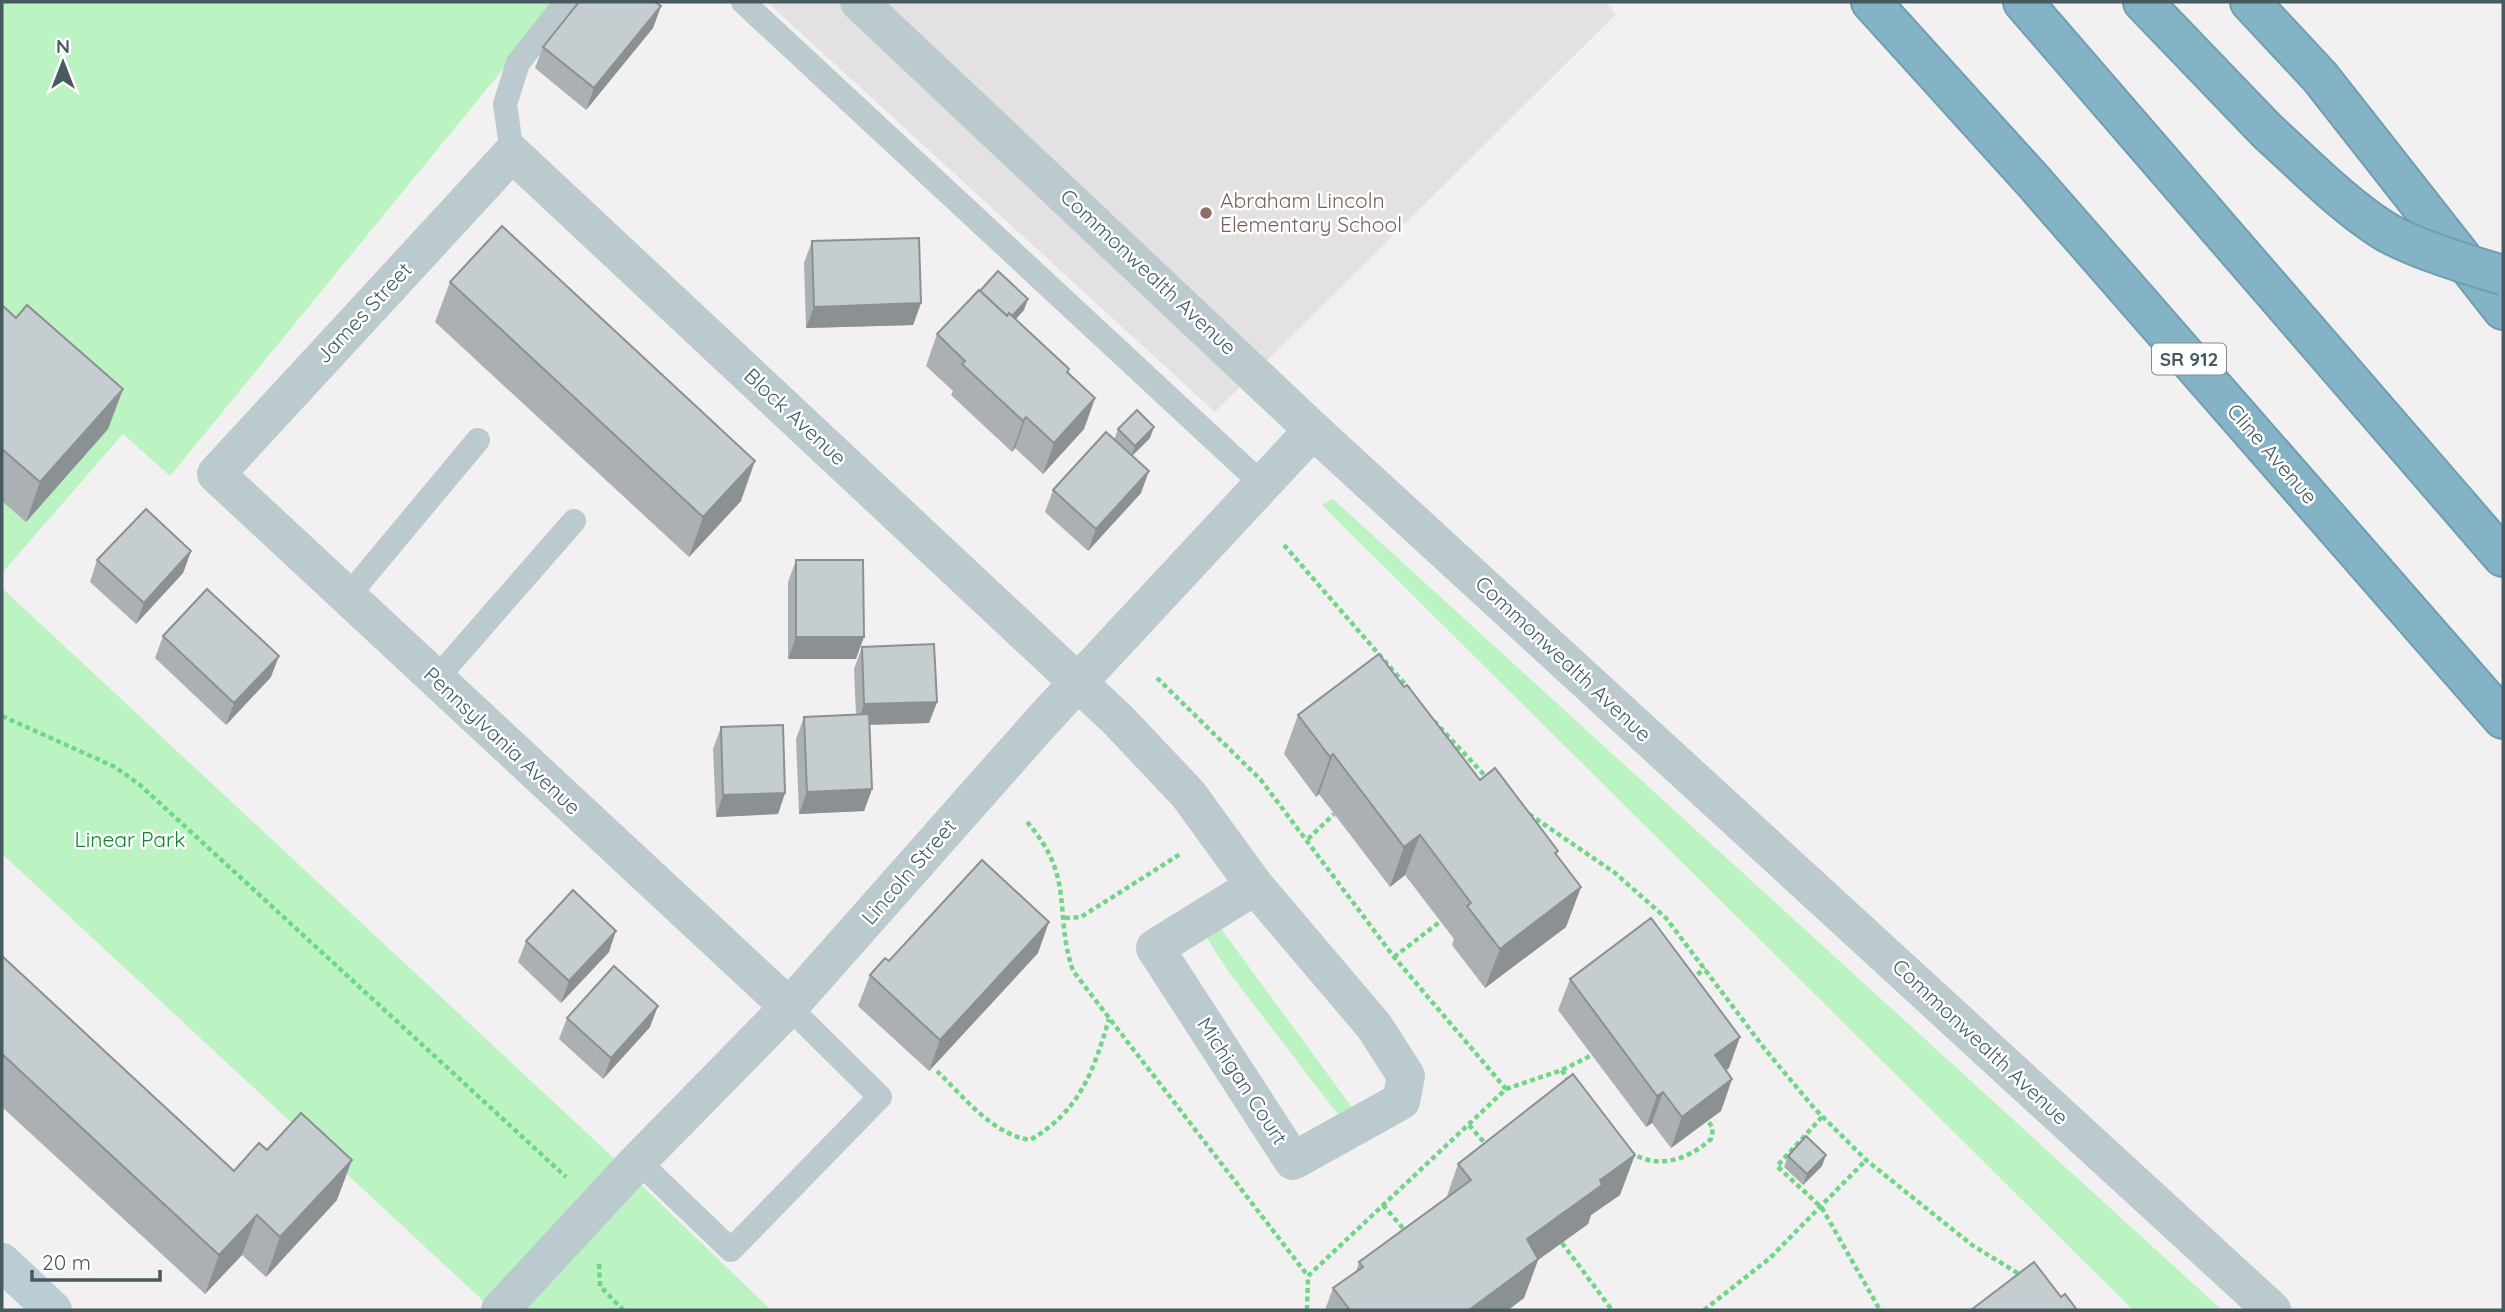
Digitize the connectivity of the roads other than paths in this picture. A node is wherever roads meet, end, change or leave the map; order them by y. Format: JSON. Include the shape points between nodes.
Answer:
{"nodes":[{"id":1,"x":566,"y":2,"type":"edge"},
{"id":2,"x":743,"y":2,"type":"edge"},
{"id":3,"x":859,"y":2,"type":"edge"},
{"id":4,"x":1871,"y":2,"type":"edge"},
{"id":5,"x":2022,"y":2,"type":"edge"},
{"id":6,"x":2143,"y":2,"type":"edge"},
{"id":7,"x":2250,"y":2,"type":"edge"},
{"id":8,"x":512,"y":153,"type":"junction"},
{"id":9,"x":2503,"y":275,"type":"edge"},
{"id":10,"x":2503,"y":310,"type":"edge"},
{"id":11,"x":1314,"y":430,"type":"junction"},
{"id":12,"x":478,"y":440,"type":"dead end"},
{"id":13,"x":216,"y":474,"type":"joint"},
{"id":14,"x":1262,"y":484,"type":"junction"},
{"id":15,"x":573,"y":521,"type":"dead end"},
{"id":16,"x":2503,"y":557,"type":"edge"},
{"id":17,"x":348,"y":596,"type":"junction"},
{"id":18,"x":436,"y":679,"type":"junction"},
{"id":19,"x":1079,"y":681,"type":"junction"},
{"id":20,"x":2503,"y":719,"type":"edge"},
{"id":21,"x":1255,"y":886,"type":"junction"},
{"id":22,"x":789,"y":1007,"type":"junction"},
{"id":23,"x":638,"y":1161,"type":"junction"},
{"id":24,"x":2,"y":1262,"type":"edge"},
{"id":25,"x":53,"y":1310,"type":"edge"},
{"id":26,"x":500,"y":1310,"type":"edge"},
{"id":27,"x":2272,"y":1310,"type":"edge"}],
"edges":[{"from":1,"to":8,"type":"lane","via":[[518,63],[505,104]]},
{"from":2,"to":14,"type":"lane"},
{"from":3,"to":11,"type":"street","name":"Commonwealth Avenue"},
{"from":4,"to":20,"type":"highway","name":"Cline Avenue","number":"SR 912"},
{"from":5,"to":16,"type":"highway"},
{"from":6,"to":9,"type":"highway","bridge":true,"via":[[2268,132],[2384,231]]},
{"from":7,"to":10,"type":"highway","via":[[2320,77]]},
{"from":8,"to":13,"type":"street","name":"James Street"},
{"from":8,"to":19,"type":"street","name":"Block Avenue"},
{"from":11,"to":14,"type":"street","name":"Lincoln Street"},
{"from":11,"to":27,"type":"street","name":"Commonwealth Avenue"},
{"from":12,"to":17,"type":"lane"},
{"from":13,"to":17,"type":"street","name":"Pennsylvania Avenue"},
{"from":14,"to":19,"type":"street","name":"Lincoln Street"},
{"from":15,"to":18,"type":"lane"},
{"from":17,"to":18,"type":"street","name":"Pennsylvania Avenue"},
{"from":18,"to":22,"type":"street","name":"Pennsylvania Avenue"},
{"from":19,"to":21,"type":"street","name":"Michigan Court","via":[[1188,794]]},
{"from":19,"to":22,"type":"street","name":"Lincoln Street"},
{"from":21,"to":21,"type":"street","name":"Michigan Court","via":[[1155,948],[1293,1161],[1401,1101],[1406,1076],[1374,1026]]},
{"from":22,"to":23,"type":"street","name":"Lincoln Street"},
{"from":22,"to":23,"type":"lane","via":[[880,1097],[731,1250]]},
{"from":23,"to":26,"type":"street","name":"Lincoln Street"},
{"from":24,"to":25,"type":"main road"}]}
